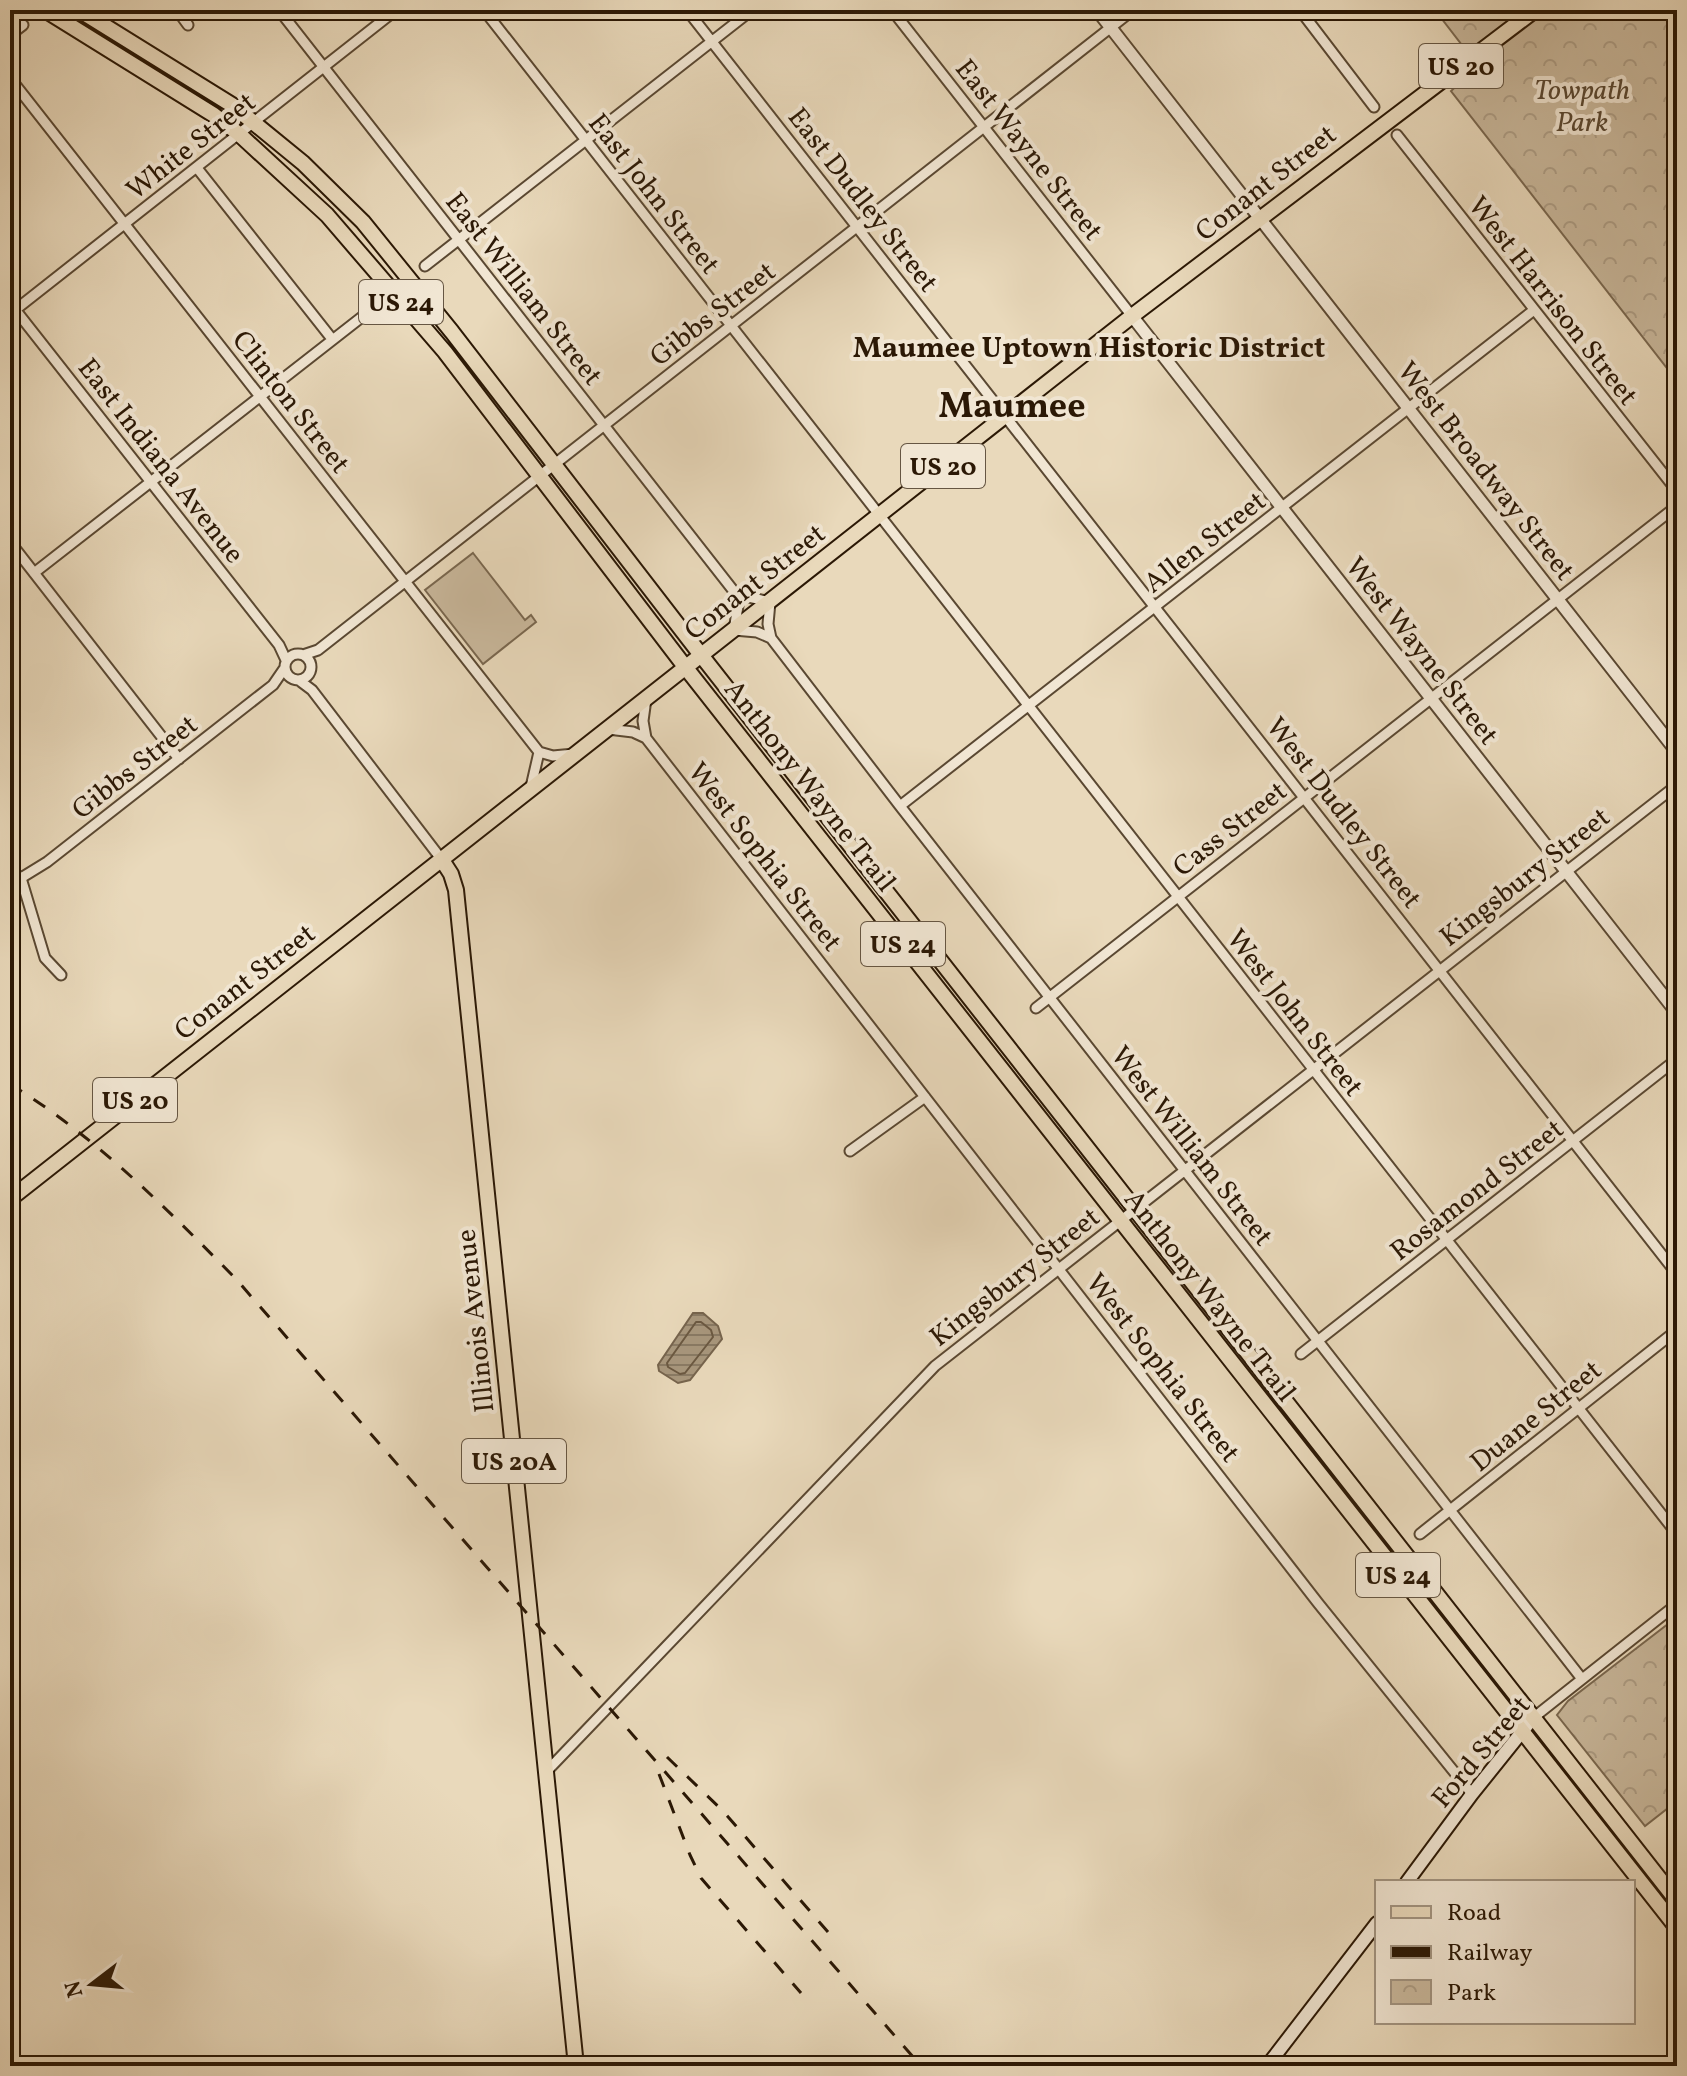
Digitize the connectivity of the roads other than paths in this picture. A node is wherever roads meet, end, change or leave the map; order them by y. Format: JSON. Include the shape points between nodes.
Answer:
{"nodes":[{"id":1,"x":45,"y":10,"type":"edge"},
{"id":2,"x":79,"y":10,"type":"edge"},
{"id":3,"x":177,"y":10,"type":"edge"},
{"id":4,"x":279,"y":10,"type":"edge"},
{"id":5,"x":396,"y":10,"type":"edge"},
{"id":6,"x":484,"y":10,"type":"edge"},
{"id":7,"x":687,"y":10,"type":"edge"},
{"id":8,"x":752,"y":10,"type":"edge"},
{"id":9,"x":892,"y":10,"type":"edge"},
{"id":10,"x":1097,"y":10,"type":"edge"},
{"id":11,"x":1133,"y":10,"type":"edge"},
{"id":12,"x":1300,"y":10,"type":"edge"},
{"id":13,"x":1535,"y":10,"type":"edge"},
{"id":14,"x":23,"y":25,"type":"dead end"},
{"id":15,"x":188,"y":25,"type":"dead end"},
{"id":16,"x":1111,"y":28,"type":"junction"},
{"id":17,"x":10,"y":35,"type":"edge"},
{"id":18,"x":712,"y":42,"type":"junction"},
{"id":19,"x":324,"y":67,"type":"junction"},
{"id":20,"x":10,"y":78,"type":"edge"},
{"id":21,"x":1374,"y":107,"type":"dead end"},
{"id":22,"x":253,"y":123,"type":"junction"},
{"id":23,"x":984,"y":127,"type":"junction"},
{"id":24,"x":239,"y":134,"type":"junction"},
{"id":25,"x":1397,"y":135,"type":"dead end"},
{"id":26,"x":586,"y":140,"type":"junction"},
{"id":27,"x":197,"y":168,"type":"junction"},
{"id":28,"x":1260,"y":218,"type":"junction"},
{"id":29,"x":125,"y":223,"type":"junction"},
{"id":30,"x":857,"y":226,"type":"junction"},
{"id":31,"x":459,"y":240,"type":"junction"},
{"id":32,"x":425,"y":266,"type":"dead end"},
{"id":33,"x":12,"y":309,"type":"edge"},
{"id":34,"x":1534,"y":310,"type":"junction"},
{"id":35,"x":367,"y":313,"type":"dead end"},
{"id":36,"x":1132,"y":316,"type":"junction"},
{"id":37,"x":731,"y":325,"type":"junction"},
{"id":38,"x":332,"y":339,"type":"junction"},
{"id":39,"x":261,"y":396,"type":"junction"},
{"id":40,"x":1409,"y":409,"type":"junction"},
{"id":41,"x":1007,"y":416,"type":"junction"},
{"id":42,"x":605,"y":425,"type":"junction"},
{"id":43,"x":554,"y":464,"type":"junction"},
{"id":44,"x":540,"y":475,"type":"junction"},
{"id":45,"x":151,"y":482,"type":"junction"},
{"id":46,"x":1677,"y":491,"type":"edge"},
{"id":47,"x":1677,"y":506,"type":"edge"},
{"id":48,"x":1282,"y":508,"type":"junction"},
{"id":49,"x":880,"y":516,"type":"junction"},
{"id":50,"x":10,"y":542,"type":"edge"},
{"id":51,"x":34,"y":573,"type":"junction"},
{"id":52,"x":404,"y":581,"type":"junction"},
{"id":53,"x":736,"y":594,"type":"junction"},
{"id":54,"x":1558,"y":599,"type":"junction"},
{"id":55,"x":770,"y":602,"type":"junction"},
{"id":56,"x":1155,"y":607,"type":"junction"},
{"id":57,"x":734,"y":630,"type":"junction"},
{"id":58,"x":771,"y":638,"type":"junction"},
{"id":59,"x":318,"y":650,"type":"junction"},
{"id":60,"x":701,"y":655,"type":"junction"},
{"id":61,"x":292,"y":660,"type":"junction"},
{"id":62,"x":686,"y":668,"type":"junction"},
{"id":63,"x":310,"y":670,"type":"junction"},
{"id":64,"x":295,"y":680,"type":"junction"},
{"id":65,"x":273,"y":685,"type":"junction"},
{"id":66,"x":312,"y":690,"type":"junction"},
{"id":67,"x":646,"y":699,"type":"junction"},
{"id":68,"x":1431,"y":699,"type":"junction"},
{"id":69,"x":1028,"y":706,"type":"junction"},
{"id":70,"x":608,"y":729,"type":"junction"},
{"id":71,"x":646,"y":738,"type":"junction"},
{"id":72,"x":539,"y":752,"type":"junction"},
{"id":73,"x":1677,"y":752,"type":"edge"},
{"id":74,"x":577,"y":754,"type":"junction"},
{"id":75,"x":179,"y":759,"type":"junction"},
{"id":76,"x":1677,"y":785,"type":"edge"},
{"id":77,"x":530,"y":790,"type":"junction"},
{"id":78,"x":1305,"y":796,"type":"junction"},
{"id":79,"x":900,"y":806,"type":"junction"},
{"id":80,"x":442,"y":860,"type":"junction"},
{"id":81,"x":1566,"y":871,"type":"junction"},
{"id":82,"x":15,"y":880,"type":"edge"},
{"id":83,"x":1178,"y":896,"type":"junction"},
{"id":84,"x":1440,"y":970,"type":"junction"},
{"id":85,"x":61,"y":975,"type":"dead end"},
{"id":86,"x":1050,"y":997,"type":"junction"},
{"id":87,"x":1036,"y":1008,"type":"dead end"},
{"id":88,"x":1677,"y":1013,"type":"edge"},
{"id":89,"x":1677,"y":1059,"type":"edge"},
{"id":90,"x":1313,"y":1069,"type":"junction"},
{"id":91,"x":925,"y":1097,"type":"junction"},
{"id":92,"x":1573,"y":1141,"type":"junction"},
{"id":93,"x":850,"y":1151,"type":"dead end"},
{"id":94,"x":1184,"y":1170,"type":"junction"},
{"id":95,"x":10,"y":1199,"type":"edge"},
{"id":96,"x":1134,"y":1209,"type":"junction"},
{"id":97,"x":1120,"y":1221,"type":"junction"},
{"id":98,"x":1446,"y":1240,"type":"junction"},
{"id":99,"x":1059,"y":1269,"type":"junction"},
{"id":100,"x":1677,"y":1274,"type":"edge"},
{"id":101,"x":1677,"y":1330,"type":"edge"},
{"id":102,"x":1318,"y":1341,"type":"junction"},
{"id":103,"x":1301,"y":1354,"type":"dead end"},
{"id":104,"x":1577,"y":1408,"type":"junction"},
{"id":105,"x":1451,"y":1510,"type":"junction"},
{"id":106,"x":1420,"y":1534,"type":"dead end"},
{"id":107,"x":1677,"y":1534,"type":"edge"},
{"id":108,"x":1677,"y":1604,"type":"edge"},
{"id":109,"x":1582,"y":1679,"type":"junction"},
{"id":110,"x":1533,"y":1718,"type":"junction"},
{"id":111,"x":1521,"y":1731,"type":"junction"},
{"id":112,"x":545,"y":1773,"type":"junction"},
{"id":113,"x":1472,"y":1794,"type":"junction"},
{"id":114,"x":1408,"y":1880,"type":"edge"},
{"id":115,"x":1677,"y":1901,"type":"edge"},
{"id":116,"x":1375,"y":1926,"type":"edge"},
{"id":117,"x":1677,"y":1928,"type":"edge"},
{"id":118,"x":576,"y":2066,"type":"edge"},
{"id":119,"x":1267,"y":2066,"type":"edge"}],
"edges":[{"from":1,"to":24,"type":"main road","name":"Anthony Wayne Trail","number":"US 24"},
{"from":2,"to":22,"type":"main road","name":"Anthony Wayne Trail","number":"US 24"},
{"from":3,"to":15,"type":"street"},
{"from":4,"to":19,"type":"street","name":"East William Street"},
{"from":5,"to":19,"type":"street","name":"White Street"},
{"from":6,"to":26,"type":"street","name":"East John Street"},
{"from":7,"to":18,"type":"street","name":"East Dudley Street"},
{"from":8,"to":18,"type":"street"},
{"from":9,"to":23,"type":"street","name":"East Wayne Street"},
{"from":10,"to":16,"type":"street","name":"West Broadway Street"},
{"from":11,"to":16,"type":"street","name":"Gibbs Street"},
{"from":12,"to":21,"type":"street"},
{"from":13,"to":28,"type":"main road","name":"Conant Street","number":"US 20"},
{"from":14,"to":17,"type":"street"},
{"from":16,"to":23,"type":"street","name":"Gibbs Street"},
{"from":16,"to":28,"type":"street","name":"West Broadway Street"},
{"from":18,"to":26,"type":"street"},
{"from":18,"to":30,"type":"street","name":"East Dudley Street"},
{"from":19,"to":22,"type":"street","name":"White Street"},
{"from":19,"to":31,"type":"street","name":"East William Street"},
{"from":20,"to":29,"type":"street","name":"Clinton Street"},
{"from":22,"to":24,"type":"street","name":"White Street"},
{"from":22,"to":43,"type":"main road","name":"Anthony Wayne Trail","number":"US 24","via":[[363,222]]},
{"from":23,"to":30,"type":"street","name":"Gibbs Street"},
{"from":23,"to":36,"type":"street","name":"East Wayne Street"},
{"from":24,"to":27,"type":"street","name":"White Street"},
{"from":24,"to":44,"type":"main road","name":"Anthony Wayne Trail","number":"US 24","via":[[361,254]]},
{"from":25,"to":34,"type":"street","name":"West Harrison Street"},
{"from":26,"to":31,"type":"street"},
{"from":26,"to":37,"type":"street","name":"East John Street"},
{"from":27,"to":29,"type":"street","name":"White Street"},
{"from":27,"to":38,"type":"street"},
{"from":28,"to":36,"type":"main road","name":"Conant Street","number":"US 20"},
{"from":28,"to":40,"type":"street","name":"West Broadway Street"},
{"from":29,"to":33,"type":"street","name":"White Street"},
{"from":29,"to":39,"type":"street","name":"Clinton Street"},
{"from":30,"to":37,"type":"street","name":"Gibbs Street"},
{"from":30,"to":41,"type":"street","name":"East Dudley Street"},
{"from":31,"to":32,"type":"street"},
{"from":31,"to":42,"type":"street","name":"East William Street"},
{"from":33,"to":45,"type":"street","name":"East Indiana Avenue"},
{"from":34,"to":40,"type":"street","name":"Allen Street"},
{"from":34,"to":46,"type":"street","name":"West Harrison Street"},
{"from":35,"to":38,"type":"street"},
{"from":36,"to":41,"type":"main road","name":"Conant Street","number":"US 20"},
{"from":36,"to":48,"type":"street","name":"West Wayne Street"},
{"from":37,"to":42,"type":"street","name":"Gibbs Street"},
{"from":37,"to":49,"type":"street","name":"East John Street"},
{"from":38,"to":39,"type":"street"},
{"from":39,"to":45,"type":"street"},
{"from":39,"to":52,"type":"street","name":"Clinton Street"},
{"from":40,"to":48,"type":"street","name":"Allen Street"},
{"from":40,"to":54,"type":"street","name":"West Broadway Street"},
{"from":41,"to":49,"type":"main road","name":"Conant Street","number":"US 20"},
{"from":41,"to":56,"type":"street","name":"West Dudley Street"},
{"from":42,"to":43,"type":"street","name":"Gibbs Street"},
{"from":42,"to":53,"type":"street","name":"East William Street"},
{"from":43,"to":44,"type":"street","name":"Gibbs Street"},
{"from":43,"to":60,"type":"main road","name":"Anthony Wayne Trail","number":"US 24"},
{"from":44,"to":52,"type":"street","name":"Gibbs Street"},
{"from":44,"to":62,"type":"main road","name":"Anthony Wayne Trail","number":"US 24"},
{"from":45,"to":51,"type":"street"},
{"from":45,"to":61,"type":"street","name":"East Indiana Avenue"},
{"from":47,"to":54,"type":"street","name":"Cass Street"},
{"from":48,"to":56,"type":"street","name":"Allen Street"},
{"from":48,"to":68,"type":"street","name":"West Wayne Street"},
{"from":49,"to":55,"type":"main road","name":"Conant Street","number":"US 20"},
{"from":49,"to":69,"type":"street","name":"West John Street"},
{"from":50,"to":51,"type":"street"},
{"from":51,"to":75,"type":"street"},
{"from":52,"to":59,"type":"street","name":"Gibbs Street"},
{"from":52,"to":72,"type":"street","name":"Clinton Street"},
{"from":53,"to":55,"type":"street"},
{"from":53,"to":57,"type":"street"},
{"from":54,"to":68,"type":"street","name":"Cass Street"},
{"from":54,"to":73,"type":"street","name":"West Broadway Street"},
{"from":55,"to":57,"type":"main road","name":"Conant Street","number":"US 20"},
{"from":55,"to":58,"type":"street"},
{"from":56,"to":69,"type":"street","name":"Allen Street"},
{"from":56,"to":78,"type":"street","name":"West Dudley Street"},
{"from":57,"to":58,"type":"street"},
{"from":57,"to":60,"type":"main road","name":"Conant Street","number":"US 20"},
{"from":58,"to":79,"type":"street","name":"West William Street"},
{"from":59,"to":61,"type":"street","name":"Gibbs Street"},
{"from":59,"to":63,"type":"street","name":"Gibbs Street"},
{"from":60,"to":62,"type":"main road","name":"Conant Street","number":"US 20"},
{"from":60,"to":96,"type":"main road","name":"Anthony Wayne Trail","number":"US 24"},
{"from":61,"to":63,"type":"street"},
{"from":61,"to":64,"type":"street"},
{"from":61,"to":65,"type":"street","name":"Gibbs Street"},
{"from":62,"to":67,"type":"main road","name":"Conant Street","number":"US 20"},
{"from":62,"to":97,"type":"main road","name":"Anthony Wayne Trail","number":"US 24"},
{"from":63,"to":64,"type":"street","name":"Gibbs Street"},
{"from":63,"to":66,"type":"street"},
{"from":64,"to":65,"type":"street","name":"Gibbs Street"},
{"from":64,"to":66,"type":"street"},
{"from":65,"to":75,"type":"street","name":"Gibbs Street"},
{"from":66,"to":80,"type":"street"},
{"from":67,"to":70,"type":"main road","name":"Conant Street","number":"US 20"},
{"from":67,"to":71,"type":"street"},
{"from":68,"to":78,"type":"street","name":"Cass Street"},
{"from":68,"to":81,"type":"street","name":"West Wayne Street"},
{"from":69,"to":79,"type":"street","name":"Allen Street"},
{"from":69,"to":83,"type":"street","name":"West John Street"},
{"from":70,"to":71,"type":"street"},
{"from":70,"to":74,"type":"main road","name":"Conant Street","number":"US 20"},
{"from":71,"to":91,"type":"street","name":"West Sophia Street"},
{"from":72,"to":74,"type":"street"},
{"from":72,"to":77,"type":"street"},
{"from":74,"to":77,"type":"main road","name":"Conant Street","number":"US 20"},
{"from":75,"to":82,"type":"street","name":"Gibbs Street","via":[[47,862]]},
{"from":76,"to":81,"type":"street","name":"Kingsbury Street"},
{"from":77,"to":80,"type":"main road","name":"Conant Street","number":"US 20"},
{"from":78,"to":83,"type":"street","name":"Cass Street"},
{"from":78,"to":84,"type":"street","name":"West Dudley Street"},
{"from":79,"to":86,"type":"street","name":"West William Street"},
{"from":80,"to":95,"type":"main road","name":"Conant Street","number":"US 20"},
{"from":80,"to":112,"type":"main road","name":"Illinois Avenue","number":"US 20A","via":[[456,890]]},
{"from":81,"to":84,"type":"street","name":"Kingsbury Street"},
{"from":81,"to":88,"type":"street","name":"West Wayne Street"},
{"from":82,"to":85,"type":"street","via":[[45,958]]},
{"from":83,"to":86,"type":"street","name":"Cass Street"},
{"from":83,"to":90,"type":"street","name":"West John Street"},
{"from":84,"to":90,"type":"street","name":"Kingsbury Street"},
{"from":84,"to":92,"type":"street","name":"West Dudley Street"},
{"from":86,"to":87,"type":"street","name":"Cass Street"},
{"from":86,"to":94,"type":"street","name":"West William Street"},
{"from":89,"to":92,"type":"street","name":"Rosamond Street"},
{"from":90,"to":94,"type":"street","name":"Kingsbury Street"},
{"from":90,"to":98,"type":"street","name":"West John Street"},
{"from":91,"to":93,"type":"street"},
{"from":91,"to":99,"type":"street","name":"West Sophia Street"},
{"from":92,"to":98,"type":"street","name":"Rosamond Street"},
{"from":92,"to":100,"type":"street","name":"West Dudley Street"},
{"from":94,"to":96,"type":"street","name":"Kingsbury Street"},
{"from":94,"to":102,"type":"street","name":"West William Street"},
{"from":96,"to":97,"type":"street","name":"Kingsbury Street"},
{"from":96,"to":110,"type":"main road","name":"Anthony Wayne Trail","number":"US 24"},
{"from":97,"to":99,"type":"street","name":"Kingsbury Street"},
{"from":97,"to":111,"type":"main road","name":"Anthony Wayne Trail","number":"US 24"},
{"from":98,"to":102,"type":"street","name":"Rosamond Street"},
{"from":98,"to":104,"type":"street","name":"West John Street"},
{"from":99,"to":112,"type":"street","name":"Kingsbury Street","via":[[935,1366]]},
{"from":99,"to":113,"type":"street","name":"West Sophia Street"},
{"from":101,"to":104,"type":"street","name":"Duane Street"},
{"from":102,"to":103,"type":"street","name":"Rosamond Street"},
{"from":102,"to":105,"type":"street","name":"West William Street"},
{"from":104,"to":105,"type":"street","name":"Duane Street"},
{"from":104,"to":107,"type":"street","name":"West John Street"},
{"from":105,"to":106,"type":"street","name":"Duane Street"},
{"from":105,"to":109,"type":"street","name":"West William Street"},
{"from":108,"to":109,"type":"street","name":"Ford Street"},
{"from":109,"to":110,"type":"street","name":"Ford Street"},
{"from":110,"to":111,"type":"main road","name":"Ford Street"},
{"from":110,"to":115,"type":"main road","name":"Anthony Wayne Trail","number":"US 24"},
{"from":111,"to":113,"type":"main road","name":"Ford Street"},
{"from":111,"to":117,"type":"main road","name":"Anthony Wayne Trail","number":"US 24"},
{"from":112,"to":118,"type":"main road","name":"Illinois Avenue","number":"US 20A"},
{"from":113,"to":114,"type":"main road","name":"Ford Street"},
{"from":116,"to":119,"type":"main road"}]}
